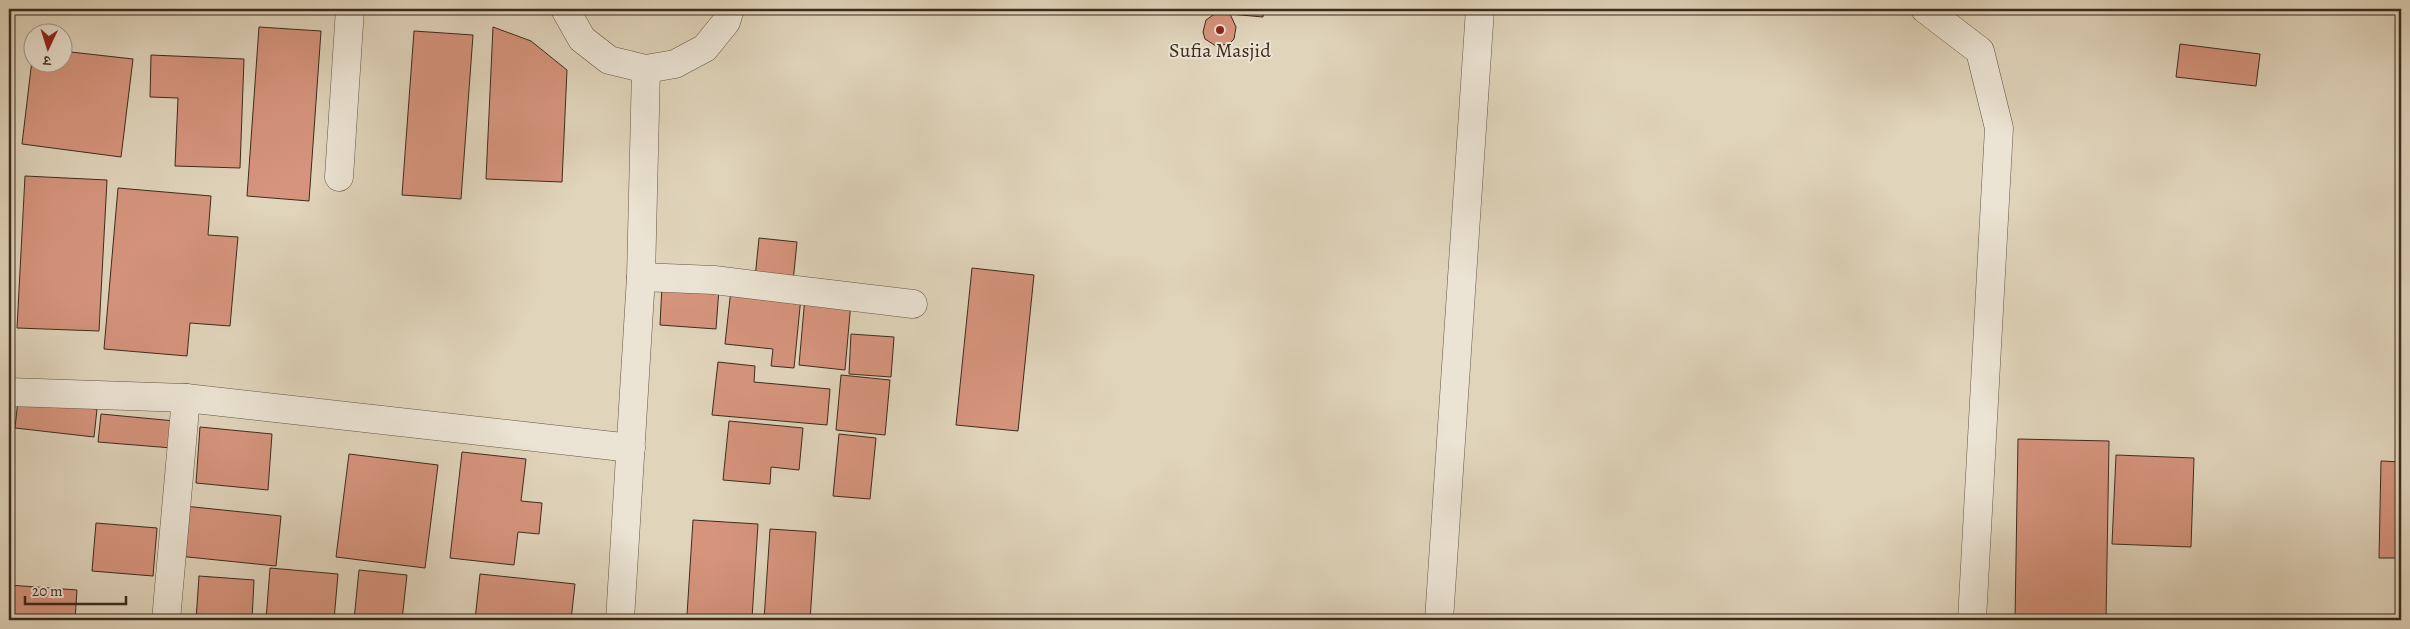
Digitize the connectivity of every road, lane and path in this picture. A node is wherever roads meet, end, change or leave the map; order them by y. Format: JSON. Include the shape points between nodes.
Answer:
{"nodes":[{"id":1,"x":350,"y":9,"type":"edge"},
{"id":2,"x":565,"y":9,"type":"edge"},
{"id":3,"x":730,"y":9,"type":"edge"},
{"id":4,"x":908,"y":9,"type":"edge"},
{"id":5,"x":1480,"y":9,"type":"edge"},
{"id":6,"x":1925,"y":9,"type":"edge"},
{"id":7,"x":926,"y":11,"type":"dead end"},
{"id":8,"x":646,"y":69,"type":"junction"},
{"id":9,"x":339,"y":177,"type":"dead end"},
{"id":10,"x":641,"y":277,"type":"junction"},
{"id":11,"x":914,"y":304,"type":"dead end"},
{"id":12,"x":9,"y":392,"type":"edge"},
{"id":13,"x":186,"y":398,"type":"junction"},
{"id":14,"x":631,"y":448,"type":"junction"},
{"id":15,"x":166,"y":620,"type":"edge"},
{"id":16,"x":620,"y":620,"type":"edge"},
{"id":17,"x":1438,"y":620,"type":"edge"},
{"id":18,"x":1972,"y":620,"type":"edge"}],
"edges":[{"from":1,"to":9,"type":"street"},
{"from":2,"to":8,"type":"street","via":[[582,39],[609,60]]},
{"from":3,"to":8,"type":"street","via":[[726,22],[705,48],[675,64]]},
{"from":4,"to":7,"type":"path"},
{"from":5,"to":17,"type":"street"},
{"from":6,"to":18,"type":"street","via":[[1980,51],[1999,128]]},
{"from":8,"to":10,"type":"street"},
{"from":10,"to":11,"type":"street","via":[[714,280]]},
{"from":10,"to":14,"type":"street"},
{"from":12,"to":13,"type":"street"},
{"from":13,"to":14,"type":"street"},
{"from":13,"to":15,"type":"street"},
{"from":14,"to":16,"type":"street"}]}
